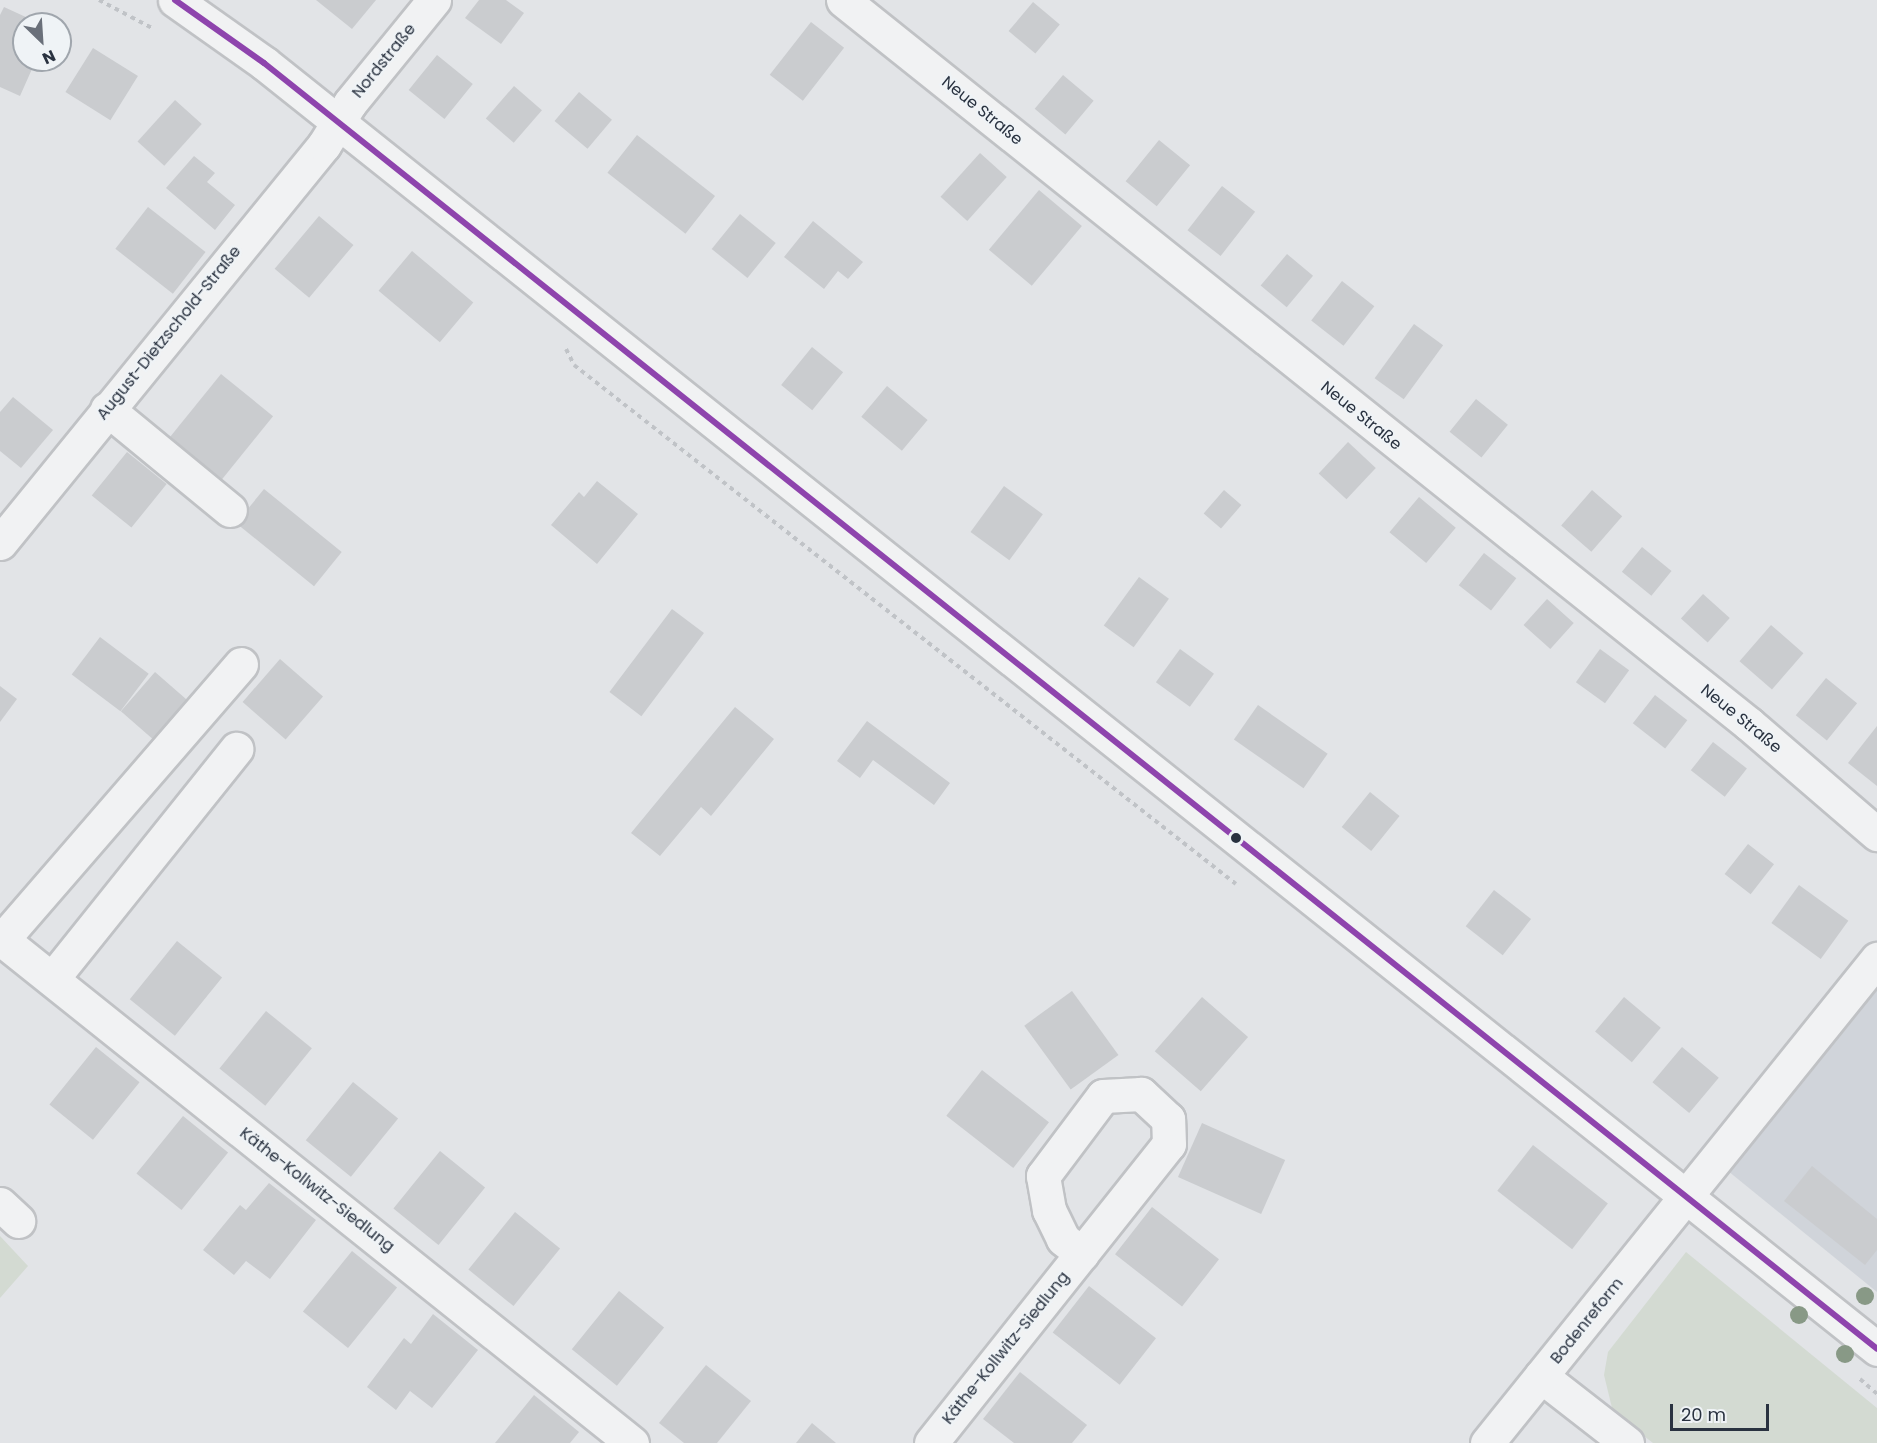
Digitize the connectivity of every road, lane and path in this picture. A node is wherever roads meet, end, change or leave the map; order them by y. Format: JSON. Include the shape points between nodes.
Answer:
{"nodes":[{"id":1,"x":174,"y":0,"type":"edge"},
{"id":2,"x":434,"y":0,"type":"edge"},
{"id":3,"x":843,"y":0,"type":"edge"},
{"id":4,"x":337,"y":124,"type":"junction"},
{"id":5,"x":107,"y":409,"type":"junction"},
{"id":6,"x":230,"y":510,"type":"dead end"},
{"id":7,"x":0,"y":543,"type":"edge"},
{"id":8,"x":241,"y":664,"type":"dead end"},
{"id":9,"x":236,"y":749,"type":"dead end"},
{"id":10,"x":1877,"y":834,"type":"edge"},
{"id":11,"x":1,"y":939,"type":"edge"},
{"id":12,"x":1877,"y":959,"type":"edge"},
{"id":13,"x":52,"y":978,"type":"junction"},
{"id":14,"x":1686,"y":1198,"type":"junction"},
{"id":15,"x":1082,"y":1254,"type":"junction"},
{"id":16,"x":1877,"y":1349,"type":"edge"},
{"id":17,"x":1541,"y":1376,"type":"junction"},
{"id":18,"x":632,"y":1443,"type":"edge"},
{"id":19,"x":931,"y":1443,"type":"edge"},
{"id":20,"x":1487,"y":1443,"type":"edge"},
{"id":21,"x":1627,"y":1443,"type":"edge"}],
"edges":[{"from":1,"to":4,"type":"street","via":[[233,39]]},
{"from":2,"to":4,"type":"street","name":"Nordstraße"},
{"from":3,"to":10,"type":"street","name":"Neue Straße","via":[[1749,724]]},
{"from":4,"to":5,"type":"street","name":"August-Dietzschold-Straße"},
{"from":4,"to":14,"type":"street"},
{"from":5,"to":6,"type":"street"},
{"from":5,"to":7,"type":"street","name":"August-Dietzschold-Straße"},
{"from":8,"to":11,"type":"street"},
{"from":9,"to":13,"type":"street"},
{"from":11,"to":13,"type":"street","name":"Käthe-Kollwitz-Siedlung"},
{"from":12,"to":14,"type":"street"},
{"from":13,"to":18,"type":"street","name":"Käthe-Kollwitz-Siedlung"},
{"from":14,"to":16,"type":"street"},
{"from":14,"to":17,"type":"street","name":"Bodenreform"},
{"from":15,"to":15,"type":"street","name":"Käthe-Kollwitz-Siedlung","via":[[1169,1144],[1168,1119],[1141,1094],[1103,1096],[1043,1176],[1048,1210],[1063,1239]]},
{"from":15,"to":19,"type":"street","name":"Käthe-Kollwitz-Siedlung"},
{"from":17,"to":20,"type":"street","name":"Bodenreform"},
{"from":17,"to":21,"type":"street"}]}
